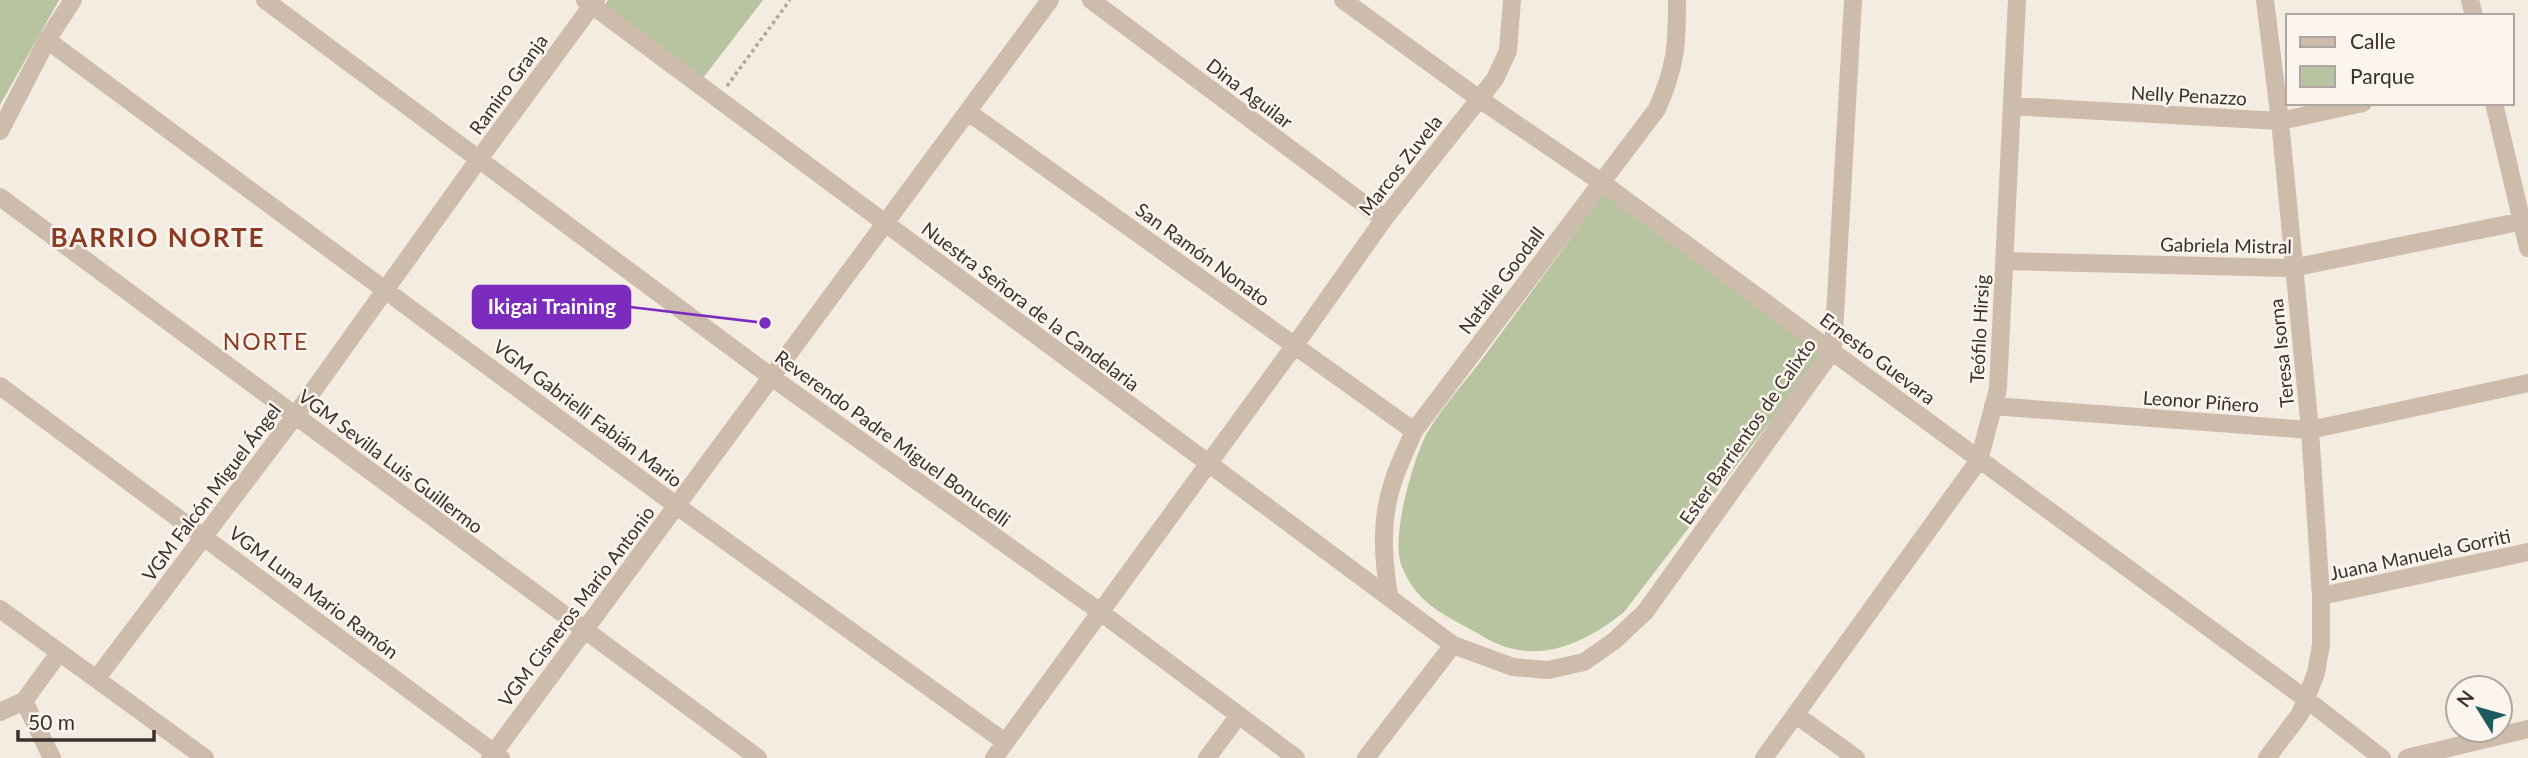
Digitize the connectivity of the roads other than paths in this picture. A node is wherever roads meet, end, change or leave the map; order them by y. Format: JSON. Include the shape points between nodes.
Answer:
{"nodes":[{"id":1,"x":73,"y":0,"type":"edge"},
{"id":2,"x":265,"y":0,"type":"edge"},
{"id":3,"x":1050,"y":0,"type":"edge"},
{"id":4,"x":1091,"y":0,"type":"edge"},
{"id":5,"x":1343,"y":0,"type":"edge"},
{"id":6,"x":1512,"y":0,"type":"edge"},
{"id":7,"x":1677,"y":0,"type":"edge"},
{"id":8,"x":1853,"y":0,"type":"edge"},
{"id":9,"x":2017,"y":0,"type":"edge"},
{"id":10,"x":2265,"y":0,"type":"edge"},
{"id":11,"x":591,"y":2,"type":"edge"},
{"id":12,"x":47,"y":40,"type":"junction"},
{"id":13,"x":1479,"y":98,"type":"junction"},
{"id":14,"x":2353,"y":105,"type":"edge"},
{"id":15,"x":2495,"y":105,"type":"edge"},
{"id":16,"x":2012,"y":106,"type":"junction"},
{"id":17,"x":968,"y":112,"type":"junction"},
{"id":18,"x":2280,"y":121,"type":"junction"},
{"id":19,"x":0,"y":131,"type":"edge"},
{"id":20,"x":479,"y":159,"type":"junction"},
{"id":21,"x":1601,"y":182,"type":"junction"},
{"id":22,"x":0,"y":197,"type":"edge"},
{"id":23,"x":1384,"y":219,"type":"junction"},
{"id":24,"x":2525,"y":220,"type":"edge"},
{"id":25,"x":885,"y":223,"type":"junction"},
{"id":26,"x":2528,"y":248,"type":"edge"},
{"id":27,"x":2004,"y":261,"type":"junction"},
{"id":28,"x":2292,"y":268,"type":"junction"},
{"id":29,"x":386,"y":289,"type":"junction"},
{"id":30,"x":1295,"y":345,"type":"junction"},
{"id":31,"x":1833,"y":351,"type":"junction"},
{"id":32,"x":770,"y":376,"type":"junction"},
{"id":33,"x":2528,"y":383,"type":"edge"},
{"id":34,"x":0,"y":386,"type":"edge"},
{"id":35,"x":1993,"y":406,"type":"junction"},
{"id":36,"x":295,"y":416,"type":"junction"},
{"id":37,"x":2310,"y":430,"type":"junction"},
{"id":38,"x":1414,"y":431,"type":"junction"},
{"id":39,"x":1979,"y":460,"type":"junction"},
{"id":40,"x":1207,"y":463,"type":"junction"},
{"id":41,"x":677,"y":506,"type":"junction"},
{"id":42,"x":205,"y":537,"type":"junction"},
{"id":43,"x":2528,"y":552,"type":"edge"},
{"id":44,"x":1389,"y":596,"type":"junction"},
{"id":45,"x":2321,"y":596,"type":"junction"},
{"id":46,"x":0,"y":609,"type":"edge"},
{"id":47,"x":1099,"y":611,"type":"junction"},
{"id":48,"x":584,"y":631,"type":"junction"},
{"id":49,"x":1453,"y":645,"type":"junction"},
{"id":50,"x":59,"y":653,"type":"junction"},
{"id":51,"x":97,"y":678,"type":"junction"},
{"id":52,"x":2306,"y":699,"type":"junction"},
{"id":53,"x":24,"y":701,"type":"junction"},
{"id":54,"x":0,"y":712,"type":"edge"},
{"id":55,"x":1239,"y":715,"type":"junction"},
{"id":56,"x":1796,"y":715,"type":"junction"},
{"id":57,"x":2528,"y":729,"type":"edge"},
{"id":58,"x":1005,"y":742,"type":"junction"},
{"id":59,"x":495,"y":756,"type":"edge"},
{"id":60,"x":52,"y":758,"type":"edge"},
{"id":61,"x":205,"y":758,"type":"edge"},
{"id":62,"x":758,"y":758,"type":"edge"},
{"id":63,"x":994,"y":758,"type":"edge"},
{"id":64,"x":1207,"y":758,"type":"edge"},
{"id":65,"x":1296,"y":758,"type":"edge"},
{"id":66,"x":1366,"y":758,"type":"edge"},
{"id":67,"x":1764,"y":758,"type":"edge"},
{"id":68,"x":1856,"y":758,"type":"edge"},
{"id":69,"x":2267,"y":758,"type":"edge"},
{"id":70,"x":2382,"y":758,"type":"edge"},
{"id":71,"x":2407,"y":758,"type":"edge"}],
"edges":[{"from":1,"to":12,"type":"street"},
{"from":2,"to":20,"type":"street","name":"Reverendo Padre Miguel Bonucelli"},
{"from":3,"to":17,"type":"street","name":"VGM Cisneros Mario Antonio"},
{"from":4,"to":23,"type":"street","name":"Dina Aguilar"},
{"from":5,"to":13,"type":"street","name":"Ernesto Guevara"},
{"from":6,"to":13,"type":"street","name":"Marcos Zuvela","via":[[1508,51],[1495,79]]},
{"from":7,"to":21,"type":"street","name":"Natalie Goodall","via":[[1676,52],[1670,80],[1657,109]]},
{"from":8,"to":31,"type":"street","name":"Ester Barrientos de Calixto"},
{"from":9,"to":16,"type":"street","name":"Teófilo Hirsig"},
{"from":10,"to":18,"type":"street","name":"Teresa Isorna"},
{"from":11,"to":20,"type":"street","name":"Ramiro Granja"},
{"from":11,"to":25,"type":"street","name":"Nuestra Señora de la Candelaria"},
{"from":12,"to":19,"type":"street"},
{"from":12,"to":29,"type":"street","name":"VGM Gabrielli Fabián Mario"},
{"from":13,"to":21,"type":"street","name":"Ernesto Guevara"},
{"from":13,"to":23,"type":"street","name":"Marcos Zuvela"},
{"from":14,"to":18,"type":"street","name":"Nelly Penazzo"},
{"from":15,"to":24,"type":"street"},
{"from":16,"to":18,"type":"street","name":"Nelly Penazzo"},
{"from":16,"to":27,"type":"street","name":"Teófilo Hirsig"},
{"from":17,"to":25,"type":"street","name":"VGM Cisneros Mario Antonio"},
{"from":17,"to":30,"type":"street","name":"San Ramón Nonato"},
{"from":18,"to":28,"type":"street","name":"Teresa Isorna"},
{"from":20,"to":29,"type":"street","name":"VGM Falcón Miguel Ángel"},
{"from":20,"to":32,"type":"street","name":"Reverendo Padre Miguel Bonucelli"},
{"from":21,"to":31,"type":"street","name":"Ernesto Guevara"},
{"from":21,"to":38,"type":"street","name":"Natalie Goodall"},
{"from":22,"to":36,"type":"street","name":"VGM Sevilla Luis Guillermo"},
{"from":23,"to":30,"type":"street","name":"Marcos Zuvela"},
{"from":24,"to":26,"type":"street"},
{"from":24,"to":28,"type":"street","name":"Gabriela Mistral"},
{"from":25,"to":32,"type":"street","name":"VGM Cisneros Mario Antonio"},
{"from":25,"to":40,"type":"street","name":"Nuestra Señora de la Candelaria"},
{"from":27,"to":28,"type":"street","name":"Gabriela Mistral"},
{"from":27,"to":35,"type":"street","name":"Teófilo Hirsig","via":[[1998,389]]},
{"from":28,"to":37,"type":"street","name":"Teresa Isorna"},
{"from":29,"to":36,"type":"street","name":"VGM Falcón Miguel Ángel"},
{"from":29,"to":41,"type":"street","name":"VGM Gabrielli Fabián Mario"},
{"from":30,"to":38,"type":"street","name":"San Ramón Nonato"},
{"from":30,"to":40,"type":"street","name":"Marcos Zuvela"},
{"from":31,"to":39,"type":"street","name":"Ernesto Guevara"},
{"from":31,"to":49,"type":"street","name":"Ester Barrientos de Calixto","via":[[1645,612],[1614,641],[1584,662],[1548,670],[1513,667]]},
{"from":32,"to":41,"type":"street","name":"VGM Cisneros Mario Antonio"},
{"from":32,"to":47,"type":"street","name":"Reverendo Padre Miguel Bonucelli"},
{"from":33,"to":37,"type":"street","name":"Leonor Piñero"},
{"from":34,"to":42,"type":"street","name":"VGM Luna Mario Ramón"},
{"from":35,"to":37,"type":"street","name":"Leonor Piñero"},
{"from":35,"to":39,"type":"street","name":"Teófilo Hirsig"},
{"from":36,"to":42,"type":"street","name":"VGM Falcón Miguel Ángel"},
{"from":36,"to":48,"type":"street","name":"VGM Sevilla Luis Guillermo"},
{"from":37,"to":45,"type":"street","name":"Teresa Isorna"},
{"from":38,"to":44,"type":"street","name":"Natalie Goodall","via":[[1385,515],[1383,556]]},
{"from":39,"to":52,"type":"street","name":"Ernesto Guevara"},
{"from":39,"to":56,"type":"street","name":"Teófilo Hirsig"},
{"from":40,"to":44,"type":"street","name":"Nuestra Señora de la Candelaria"},
{"from":40,"to":47,"type":"street","name":"Marcos Zuvela"},
{"from":41,"to":48,"type":"street","name":"VGM Cisneros Mario Antonio"},
{"from":41,"to":58,"type":"street","name":"VGM Gabrielli Fabián Mario"},
{"from":42,"to":51,"type":"street","name":"VGM Falcón Miguel Ángel"},
{"from":42,"to":59,"type":"street","name":"VGM Luna Mario Ramón"},
{"from":43,"to":45,"type":"street","name":"Juana Manuela Gorriti"},
{"from":44,"to":49,"type":"street","name":"Nuestra Señora de la Candelaria"},
{"from":45,"to":52,"type":"street","name":"Teresa Isorna","via":[[2321,645]]},
{"from":46,"to":50,"type":"street"},
{"from":47,"to":55,"type":"street","name":"Reverendo Padre Miguel Bonucelli"},
{"from":47,"to":58,"type":"street","name":"Marcos Zuvela"},
{"from":48,"to":59,"type":"street","name":"VGM Cisneros Mario Antonio"},
{"from":48,"to":62,"type":"street","name":"VGM Sevilla Luis Guillermo"},
{"from":49,"to":66,"type":"street"},
{"from":50,"to":51,"type":"street"},
{"from":50,"to":53,"type":"street"},
{"from":51,"to":61,"type":"street"},
{"from":52,"to":69,"type":"street","name":"Teresa Isorna"},
{"from":52,"to":70,"type":"street","name":"Ernesto Guevara"},
{"from":53,"to":54,"type":"street"},
{"from":53,"to":60,"type":"street"},
{"from":55,"to":64,"type":"street"},
{"from":55,"to":65,"type":"street","name":"Reverendo Padre Miguel Bonucelli"},
{"from":56,"to":67,"type":"street","name":"Teófilo Hirsig"},
{"from":56,"to":68,"type":"street"},
{"from":57,"to":71,"type":"street"},
{"from":58,"to":63,"type":"street","name":"Marcos Zuvela"}]}
